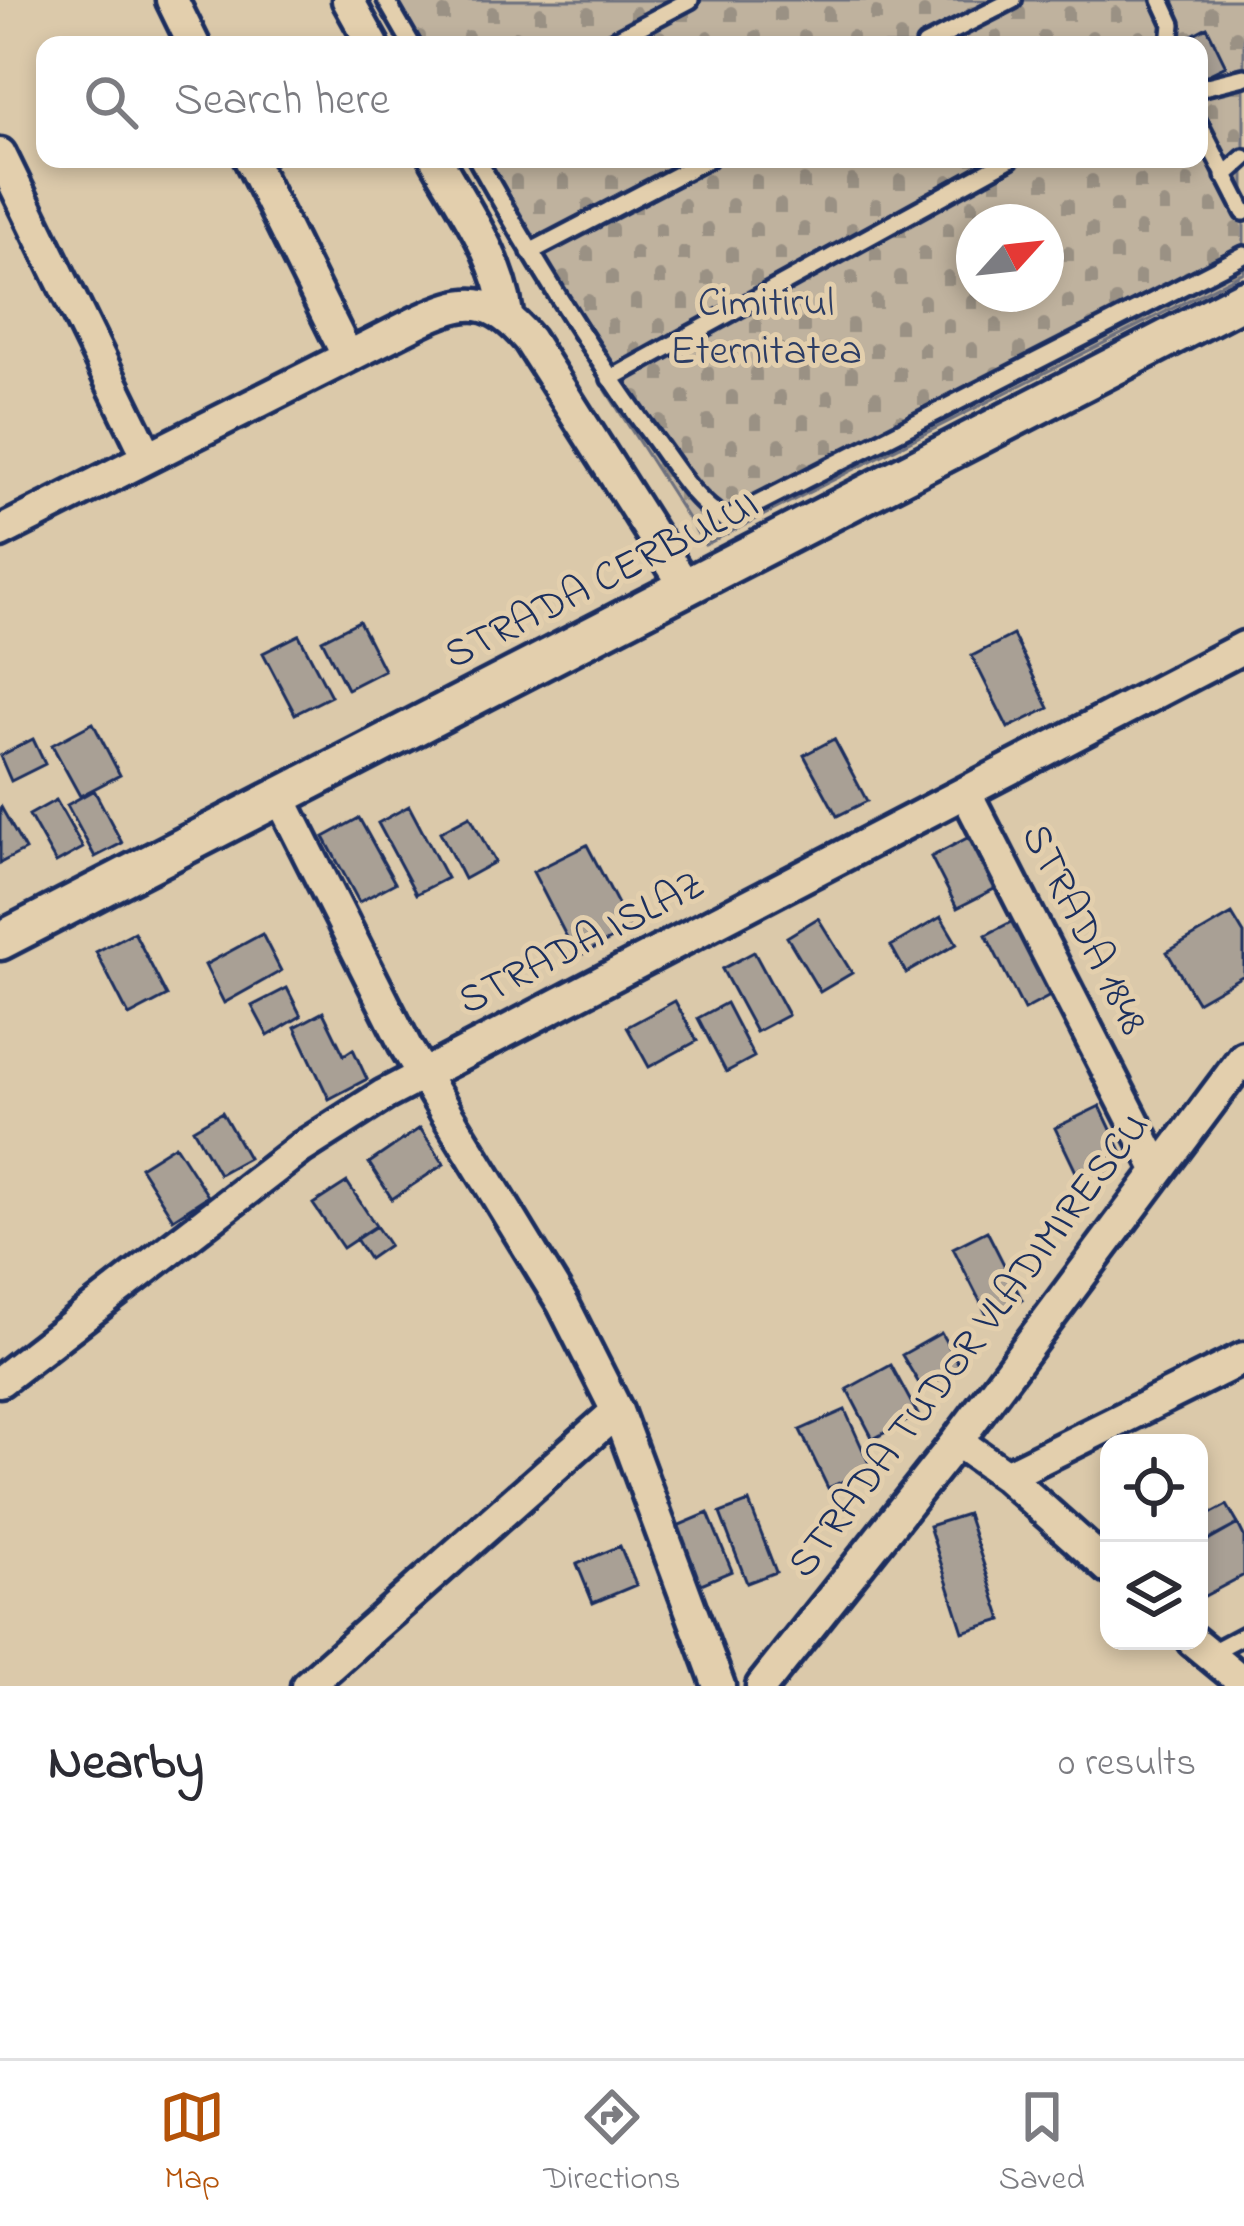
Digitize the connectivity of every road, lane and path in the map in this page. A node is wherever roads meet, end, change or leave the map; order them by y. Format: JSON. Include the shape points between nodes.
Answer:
{"nodes":[{"id":1,"x":172,"y":0,"type":"edge"},
{"id":2,"x":348,"y":0,"type":"edge"},
{"id":3,"x":386,"y":0,"type":"edge"},
{"id":4,"x":690,"y":0,"type":"edge"},
{"id":5,"x":1012,"y":0,"type":"edge"},
{"id":6,"x":1161,"y":0,"type":"edge"},
{"id":7,"x":981,"y":7,"type":"edge"},
{"id":8,"x":190,"y":36,"type":"edge"},
{"id":9,"x":368,"y":36,"type":"edge"},
{"id":10,"x":407,"y":36,"type":"edge"},
{"id":11,"x":621,"y":36,"type":"edge"},
{"id":12,"x":939,"y":36,"type":"edge"},
{"id":13,"x":1171,"y":36,"type":"edge"},
{"id":14,"x":1244,"y":77,"type":"edge"},
{"id":15,"x":1208,"y":86,"type":"edge"},
{"id":16,"x":1208,"y":143,"type":"edge"},
{"id":17,"x":0,"y":154,"type":"edge"},
{"id":18,"x":1244,"y":158,"type":"edge"},
{"id":19,"x":254,"y":168,"type":"edge"},
{"id":20,"x":441,"y":168,"type":"edge"},
{"id":21,"x":482,"y":168,"type":"edge"},
{"id":22,"x":691,"y":168,"type":"edge"},
{"id":23,"x":994,"y":168,"type":"edge"},
{"id":24,"x":1224,"y":176,"type":"junction"},
{"id":25,"x":1244,"y":212,"type":"edge"},
{"id":26,"x":530,"y":253,"type":"junction"},
{"id":27,"x":1244,"y":255,"type":"edge"},
{"id":28,"x":1244,"y":298,"type":"edge"},
{"id":29,"x":507,"y":314,"type":"junction"},
{"id":30,"x":347,"y":356,"type":"junction"},
{"id":31,"x":610,"y":380,"type":"junction"},
{"id":32,"x":147,"y":455,"type":"junction"},
{"id":33,"x":0,"y":532,"type":"edge"},
{"id":34,"x":687,"y":589,"type":"junction"},
{"id":35,"x":1244,"y":647,"type":"edge"},
{"id":36,"x":966,"y":794,"type":"junction"},
{"id":37,"x":280,"y":797,"type":"junction"},
{"id":38,"x":0,"y":941,"type":"edge"},
{"id":39,"x":1244,"y":1057,"type":"edge"},
{"id":40,"x":421,"y":1074,"type":"junction"},
{"id":41,"x":1158,"y":1169,"type":"junction"},
{"id":42,"x":1244,"y":1358,"type":"edge"},
{"id":43,"x":0,"y":1382,"type":"edge"},
{"id":44,"x":617,"y":1411,"type":"junction"},
{"id":45,"x":957,"y":1441,"type":"junction"},
{"id":46,"x":1006,"y":1475,"type":"junction"},
{"id":47,"x":1100,"y":1560,"type":"edge"},
{"id":48,"x":1244,"y":1635,"type":"edge"},
{"id":49,"x":1208,"y":1645,"type":"edge"},
{"id":50,"x":1204,"y":1650,"type":"edge"},
{"id":51,"x":1244,"y":1683,"type":"edge"},
{"id":52,"x":307,"y":1686,"type":"edge"},
{"id":53,"x":719,"y":1686,"type":"edge"},
{"id":54,"x":762,"y":1686,"type":"edge"}],
"edges":[{"from":1,"to":8,"type":"street"},
{"from":2,"to":9,"type":"street"},
{"from":3,"to":10,"type":"lane"},
{"from":4,"to":11,"type":"lane"},
{"from":5,"to":7,"type":"lane"},
{"from":6,"to":13,"type":"lane"},
{"from":7,"to":12,"type":"lane"},
{"from":14,"to":15,"type":"lane"},
{"from":16,"to":24,"type":"lane"},
{"from":17,"to":32,"type":"street"},
{"from":18,"to":24,"type":"lane"},
{"from":19,"to":30,"type":"street"},
{"from":20,"to":29,"type":"street","via":[[492,259]]},
{"from":21,"to":26,"type":"lane"},
{"from":22,"to":26,"type":"lane"},
{"from":23,"to":31,"type":"lane"},
{"from":24,"to":25,"type":"lane"},
{"from":26,"to":31,"type":"lane"},
{"from":27,"to":31,"type":"lane","via":[[726,520],[703,506]]},
{"from":28,"to":34,"type":"street","name":"STRADA CERBULUI"},
{"from":29,"to":30,"type":"street","via":[[480,303],[449,306]]},
{"from":29,"to":34,"type":"street"},
{"from":30,"to":32,"type":"street"},
{"from":32,"to":33,"type":"street"},
{"from":34,"to":37,"type":"street","name":"STRADA CERBULUI"},
{"from":35,"to":36,"type":"street","name":"STRADA ISLAZ"},
{"from":36,"to":40,"type":"street","name":"STRADA ISLAZ"},
{"from":36,"to":41,"type":"street","name":"STRADA 1848"},
{"from":37,"to":38,"type":"street","name":"STRADA CERBULUI"},
{"from":37,"to":40,"type":"street"},
{"from":39,"to":41,"type":"street","name":"STRADA TUDOR VLADIMIRESCU"},
{"from":40,"to":43,"type":"street","name":"STRADA ISLAZ","via":[[301,1148]]},
{"from":40,"to":44,"type":"street","via":[[563,1304]]},
{"from":41,"to":45,"type":"street","name":"STRADA TUDOR VLADIMIRESCU"},
{"from":42,"to":46,"type":"street"},
{"from":44,"to":52,"type":"street"},
{"from":44,"to":53,"type":"street"},
{"from":45,"to":46,"type":"street"},
{"from":45,"to":54,"type":"street","name":"STRADA TUDOR VLADIMIRESCU"},
{"from":46,"to":47,"type":"street"},
{"from":48,"to":49,"type":"lane"},
{"from":50,"to":51,"type":"street"}]}
